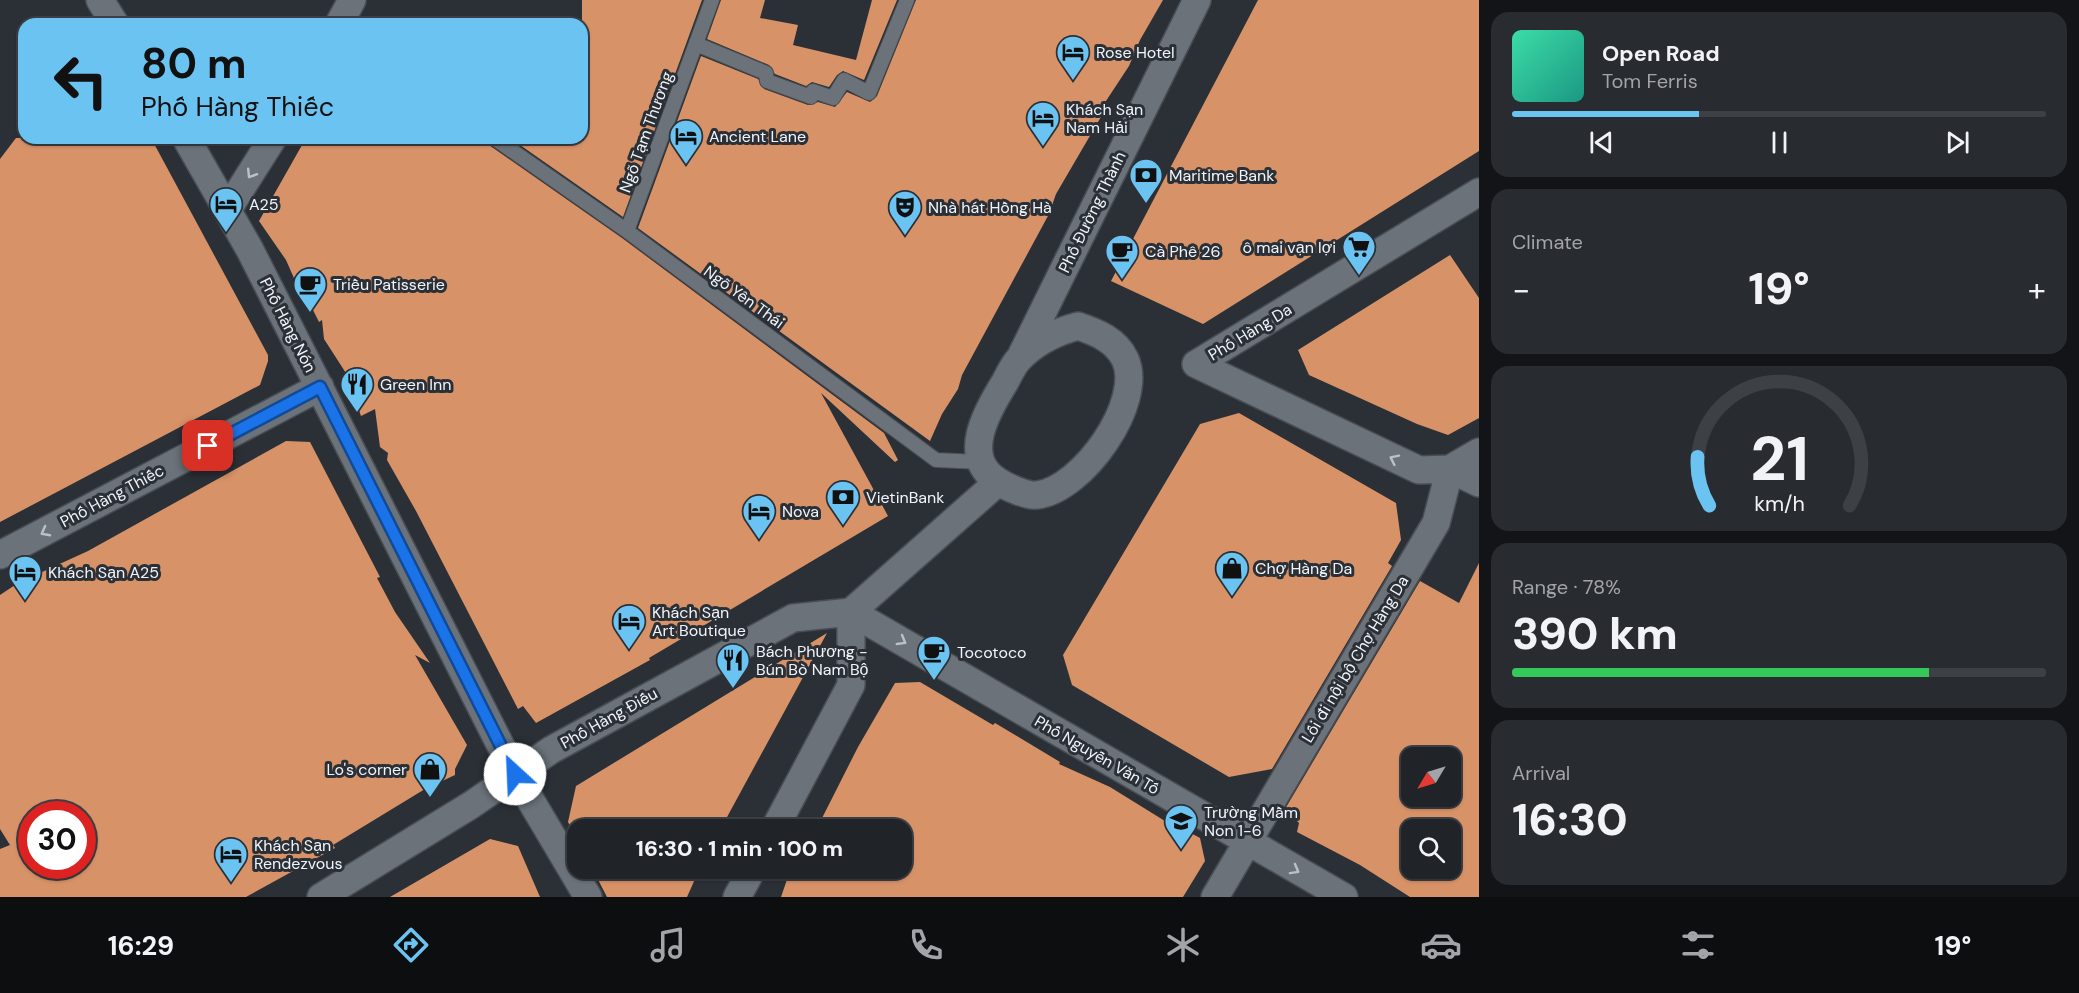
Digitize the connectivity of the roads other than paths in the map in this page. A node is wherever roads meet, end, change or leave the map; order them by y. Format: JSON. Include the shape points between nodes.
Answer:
{"nodes":[{"id":1,"x":100,"y":0,"type":"edge"},
{"id":2,"x":712,"y":0,"type":"edge"},
{"id":3,"x":907,"y":0,"type":"edge"},
{"id":4,"x":1197,"y":0,"type":"edge"},
{"id":5,"x":111,"y":18,"type":"edge"},
{"id":6,"x":696,"y":45,"type":"junction"},
{"id":7,"x":190,"y":144,"type":"edge"},
{"id":8,"x":269,"y":144,"type":"edge"},
{"id":9,"x":503,"y":144,"type":"edge"},
{"id":10,"x":1479,"y":192,"type":"edge"},
{"id":11,"x":228,"y":209,"type":"junction"},
{"id":12,"x":627,"y":231,"type":"junction"},
{"id":13,"x":1019,"y":359,"type":"junction"},
{"id":14,"x":320,"y":387,"type":"junction"},
{"id":15,"x":1479,"y":452,"type":"edge"},
{"id":16,"x":1450,"y":469,"type":"junction"},
{"id":17,"x":989,"y":472,"type":"junction"},
{"id":18,"x":1479,"y":483,"type":"edge"},
{"id":19,"x":0,"y":555,"type":"edge"},
{"id":20,"x":851,"y":612,"type":"junction"},
{"id":21,"x":515,"y":774,"type":"junction"},
{"id":22,"x":780,"y":819,"type":"edge"},
{"id":23,"x":1246,"y":842,"type":"junction"},
{"id":24,"x":747,"y":879,"type":"edge"},
{"id":25,"x":321,"y":897,"type":"edge"},
{"id":26,"x":588,"y":897,"type":"edge"},
{"id":27,"x":737,"y":897,"type":"edge"},
{"id":28,"x":1215,"y":897,"type":"edge"},
{"id":29,"x":1344,"y":897,"type":"edge"}],
"edges":[{"from":1,"to":5,"type":"street"},
{"from":2,"to":6,"type":"lane","name":"Ngõ Tạm Thương"},
{"from":3,"to":6,"type":"lane","via":[[869,93],[844,80],[833,98],[813,91],[811,97],[767,81],[766,73]]},
{"from":4,"to":13,"type":"street","name":"Phố Đường Thành"},
{"from":6,"to":12,"type":"lane","name":"Ngõ Tạm Thương"},
{"from":7,"to":11,"type":"street","name":"Phố Hàng Nón"},
{"from":8,"to":11,"type":"street","one_way":true},
{"from":9,"to":12,"type":"lane","name":"Ngõ Yên Thái"},
{"from":16,"to":10,"type":"street","name":"Phố Hàng Da","one_way":true,"via":[[1419,470],[1196,364]]},
{"from":11,"to":14,"type":"street","name":"Phố Hàng Nón"},
{"from":12,"to":17,"type":"lane","name":"Ngõ Yên Thái","via":[[936,460]]},
{"from":13,"to":17,"type":"street","via":[[977,437]]},
{"from":13,"to":17,"type":"street","via":[[1055,332],[1078,326],[1104,335],[1125,359],[1129,393],[1110,433],[1080,473],[1060,489],[1035,496]]},
{"from":14,"to":19,"type":"street","name":"Phố Hàng Thiếc","one_way":true},
{"from":14,"to":21,"type":"street","name":"Phố Hàng Nón"},
{"from":15,"to":16,"type":"street"},
{"from":16,"to":18,"type":"street"},
{"from":16,"to":23,"type":"street","name":"Lối đi nội bộ Chợ Hàng Da","via":[[1436,523]]},
{"from":17,"to":20,"type":"street"},
{"from":20,"to":21,"type":"street","name":"Phố Hàng Điếu","via":[[793,618],[551,750]]},
{"from":20,"to":22,"type":"street","via":[[851,685]]},
{"from":20,"to":23,"type":"street","name":"Phố Nguyễn Văn Tố","one_way":true},
{"from":21,"to":25,"type":"street","name":"Phố Hàng Điếu"},
{"from":21,"to":26,"type":"street","name":"Phố Hàng Nón"},
{"from":23,"to":28,"type":"street","name":"Lối đi nội bộ Chợ Hàng Da"},
{"from":23,"to":29,"type":"street","name":"Phố Nguyễn Văn Tố","one_way":true},
{"from":24,"to":27,"type":"street"}]}
